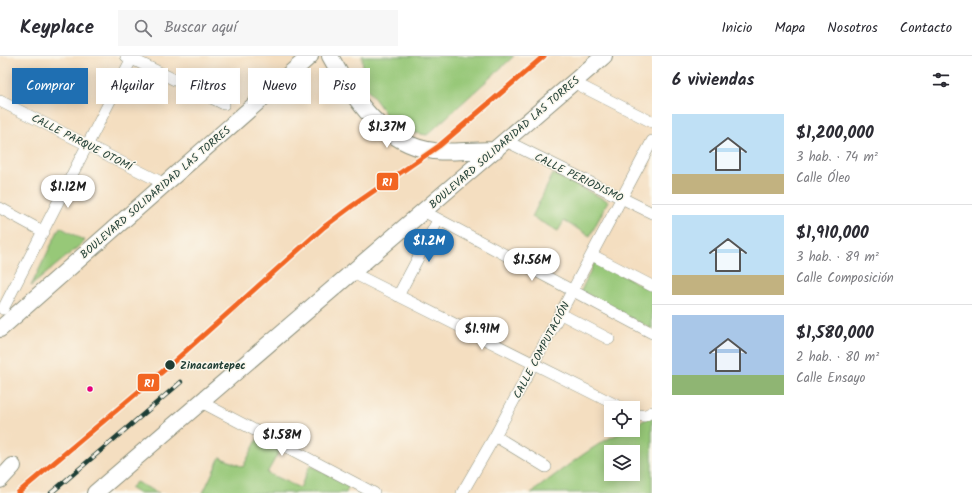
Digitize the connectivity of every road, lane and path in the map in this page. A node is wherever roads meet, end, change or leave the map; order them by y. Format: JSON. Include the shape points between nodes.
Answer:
{"nodes":[{"id":1,"x":310,"y":56,"type":"edge"},
{"id":2,"x":330,"y":56,"type":"edge"},
{"id":3,"x":604,"y":56,"type":"edge"},
{"id":4,"x":130,"y":57,"type":"edge"},
{"id":5,"x":176,"y":80,"type":"edge"},
{"id":6,"x":573,"y":82,"type":"junction"},
{"id":7,"x":0,"y":101,"type":"edge"},
{"id":8,"x":652,"y":122,"type":"edge"},
{"id":9,"x":652,"y":141,"type":"edge"},
{"id":10,"x":88,"y":145,"type":"junction"},
{"id":11,"x":501,"y":145,"type":"junction"},
{"id":12,"x":165,"y":184,"type":"junction"},
{"id":13,"x":623,"y":198,"type":"junction"},
{"id":14,"x":0,"y":208,"type":"edge"},
{"id":15,"x":423,"y":211,"type":"junction"},
{"id":16,"x":652,"y":213,"type":"edge"},
{"id":17,"x":438,"y":220,"type":"junction"},
{"id":18,"x":44,"y":232,"type":"junction"},
{"id":19,"x":592,"y":255,"type":"junction"},
{"id":20,"x":353,"y":273,"type":"junction"},
{"id":21,"x":652,"y":286,"type":"edge"},
{"id":22,"x":573,"y":290,"type":"junction"},
{"id":23,"x":398,"y":296,"type":"junction"},
{"id":24,"x":6,"y":311,"type":"edge"},
{"id":25,"x":561,"y":314,"type":"junction"},
{"id":26,"x":0,"y":329,"type":"edge"},
{"id":27,"x":652,"y":333,"type":"edge"},
{"id":28,"x":609,"y":339,"type":"dead end"},
{"id":29,"x":534,"y":365,"type":"junction"},
{"id":30,"x":608,"y":401,"type":"edge"},
{"id":31,"x":201,"y":402,"type":"junction"},
{"id":32,"x":652,"y":412,"type":"edge"},
{"id":33,"x":640,"y":415,"type":"edge"},
{"id":34,"x":495,"y":436,"type":"junction"},
{"id":35,"x":13,"y":466,"type":"dead end"},
{"id":36,"x":546,"y":467,"type":"dead end"},
{"id":37,"x":0,"y":480,"type":"edge"},
{"id":38,"x":95,"y":493,"type":"edge"},
{"id":39,"x":374,"y":493,"type":"edge"},
{"id":40,"x":462,"y":493,"type":"edge"}],
"edges":[{"from":1,"to":12,"type":"main road","name":"BOULEVARD SOLIDARIDAD LAS TORRES"},
{"from":2,"to":11,"type":"main road","via":[[354,96],[374,121],[402,141],[435,151]]},
{"from":3,"to":6,"type":"main road","name":"BOULEVARD SOLIDARIDAD LAS TORRES"},
{"from":4,"to":5,"type":"street"},
{"from":4,"to":10,"type":"street"},
{"from":6,"to":8,"type":"street"},
{"from":6,"to":11,"type":"main road","name":"BOULEVARD SOLIDARIDAD LAS TORRES"},
{"from":7,"to":10,"type":"street","name":"CALLE PARQUE OTOMÍ"},
{"from":9,"to":13,"type":"street","name":"CALLE COMPUTACIÓN"},
{"from":10,"to":12,"type":"street","name":"CALLE PARQUE OTOMÍ"},
{"from":10,"to":18,"type":"street"},
{"from":11,"to":13,"type":"street","name":"CALLE PERIODISMO"},
{"from":11,"to":15,"type":"main road","name":"BOULEVARD SOLIDARIDAD LAS TORRES"},
{"from":12,"to":24,"type":"main road","name":"BOULEVARD SOLIDARIDAD LAS TORRES"},
{"from":13,"to":16,"type":"street","name":"CALLE PERIODISMO"},
{"from":13,"to":19,"type":"street","name":"CALLE COMPUTACIÓN"},
{"from":14,"to":18,"type":"street"},
{"from":15,"to":17,"type":"street"},
{"from":15,"to":20,"type":"main road","name":"BOULEVARD SOLIDARIDAD LAS TORRES"},
{"from":17,"to":22,"type":"street"},
{"from":17,"to":23,"type":"street"},
{"from":18,"to":24,"type":"street"},
{"from":19,"to":21,"type":"street"},
{"from":19,"to":22,"type":"street","name":"CALLE COMPUTACIÓN"},
{"from":20,"to":23,"type":"street"},
{"from":20,"to":31,"type":"main road","name":"BOULEVARD SOLIDARIDAD LAS TORRES"},
{"from":22,"to":25,"type":"street","name":"CALLE COMPUTACIÓN"},
{"from":22,"to":27,"type":"street"},
{"from":23,"to":29,"type":"street"},
{"from":24,"to":26,"type":"main road","name":"BOULEVARD SOLIDARIDAD LAS TORRES"},
{"from":25,"to":28,"type":"street"},
{"from":25,"to":29,"type":"street","name":"CALLE COMPUTACIÓN"},
{"from":29,"to":30,"type":"street"},
{"from":29,"to":34,"type":"street","name":"CALLE COMPUTACIÓN"},
{"from":31,"to":38,"type":"main road","name":"BOULEVARD SOLIDARIDAD LAS TORRES"},
{"from":31,"to":39,"type":"street"},
{"from":32,"to":33,"type":"street"},
{"from":34,"to":36,"type":"street"},
{"from":34,"to":40,"type":"street","name":"CALLE COMPUTACIÓN"},
{"from":35,"to":37,"type":"main road"}]}
